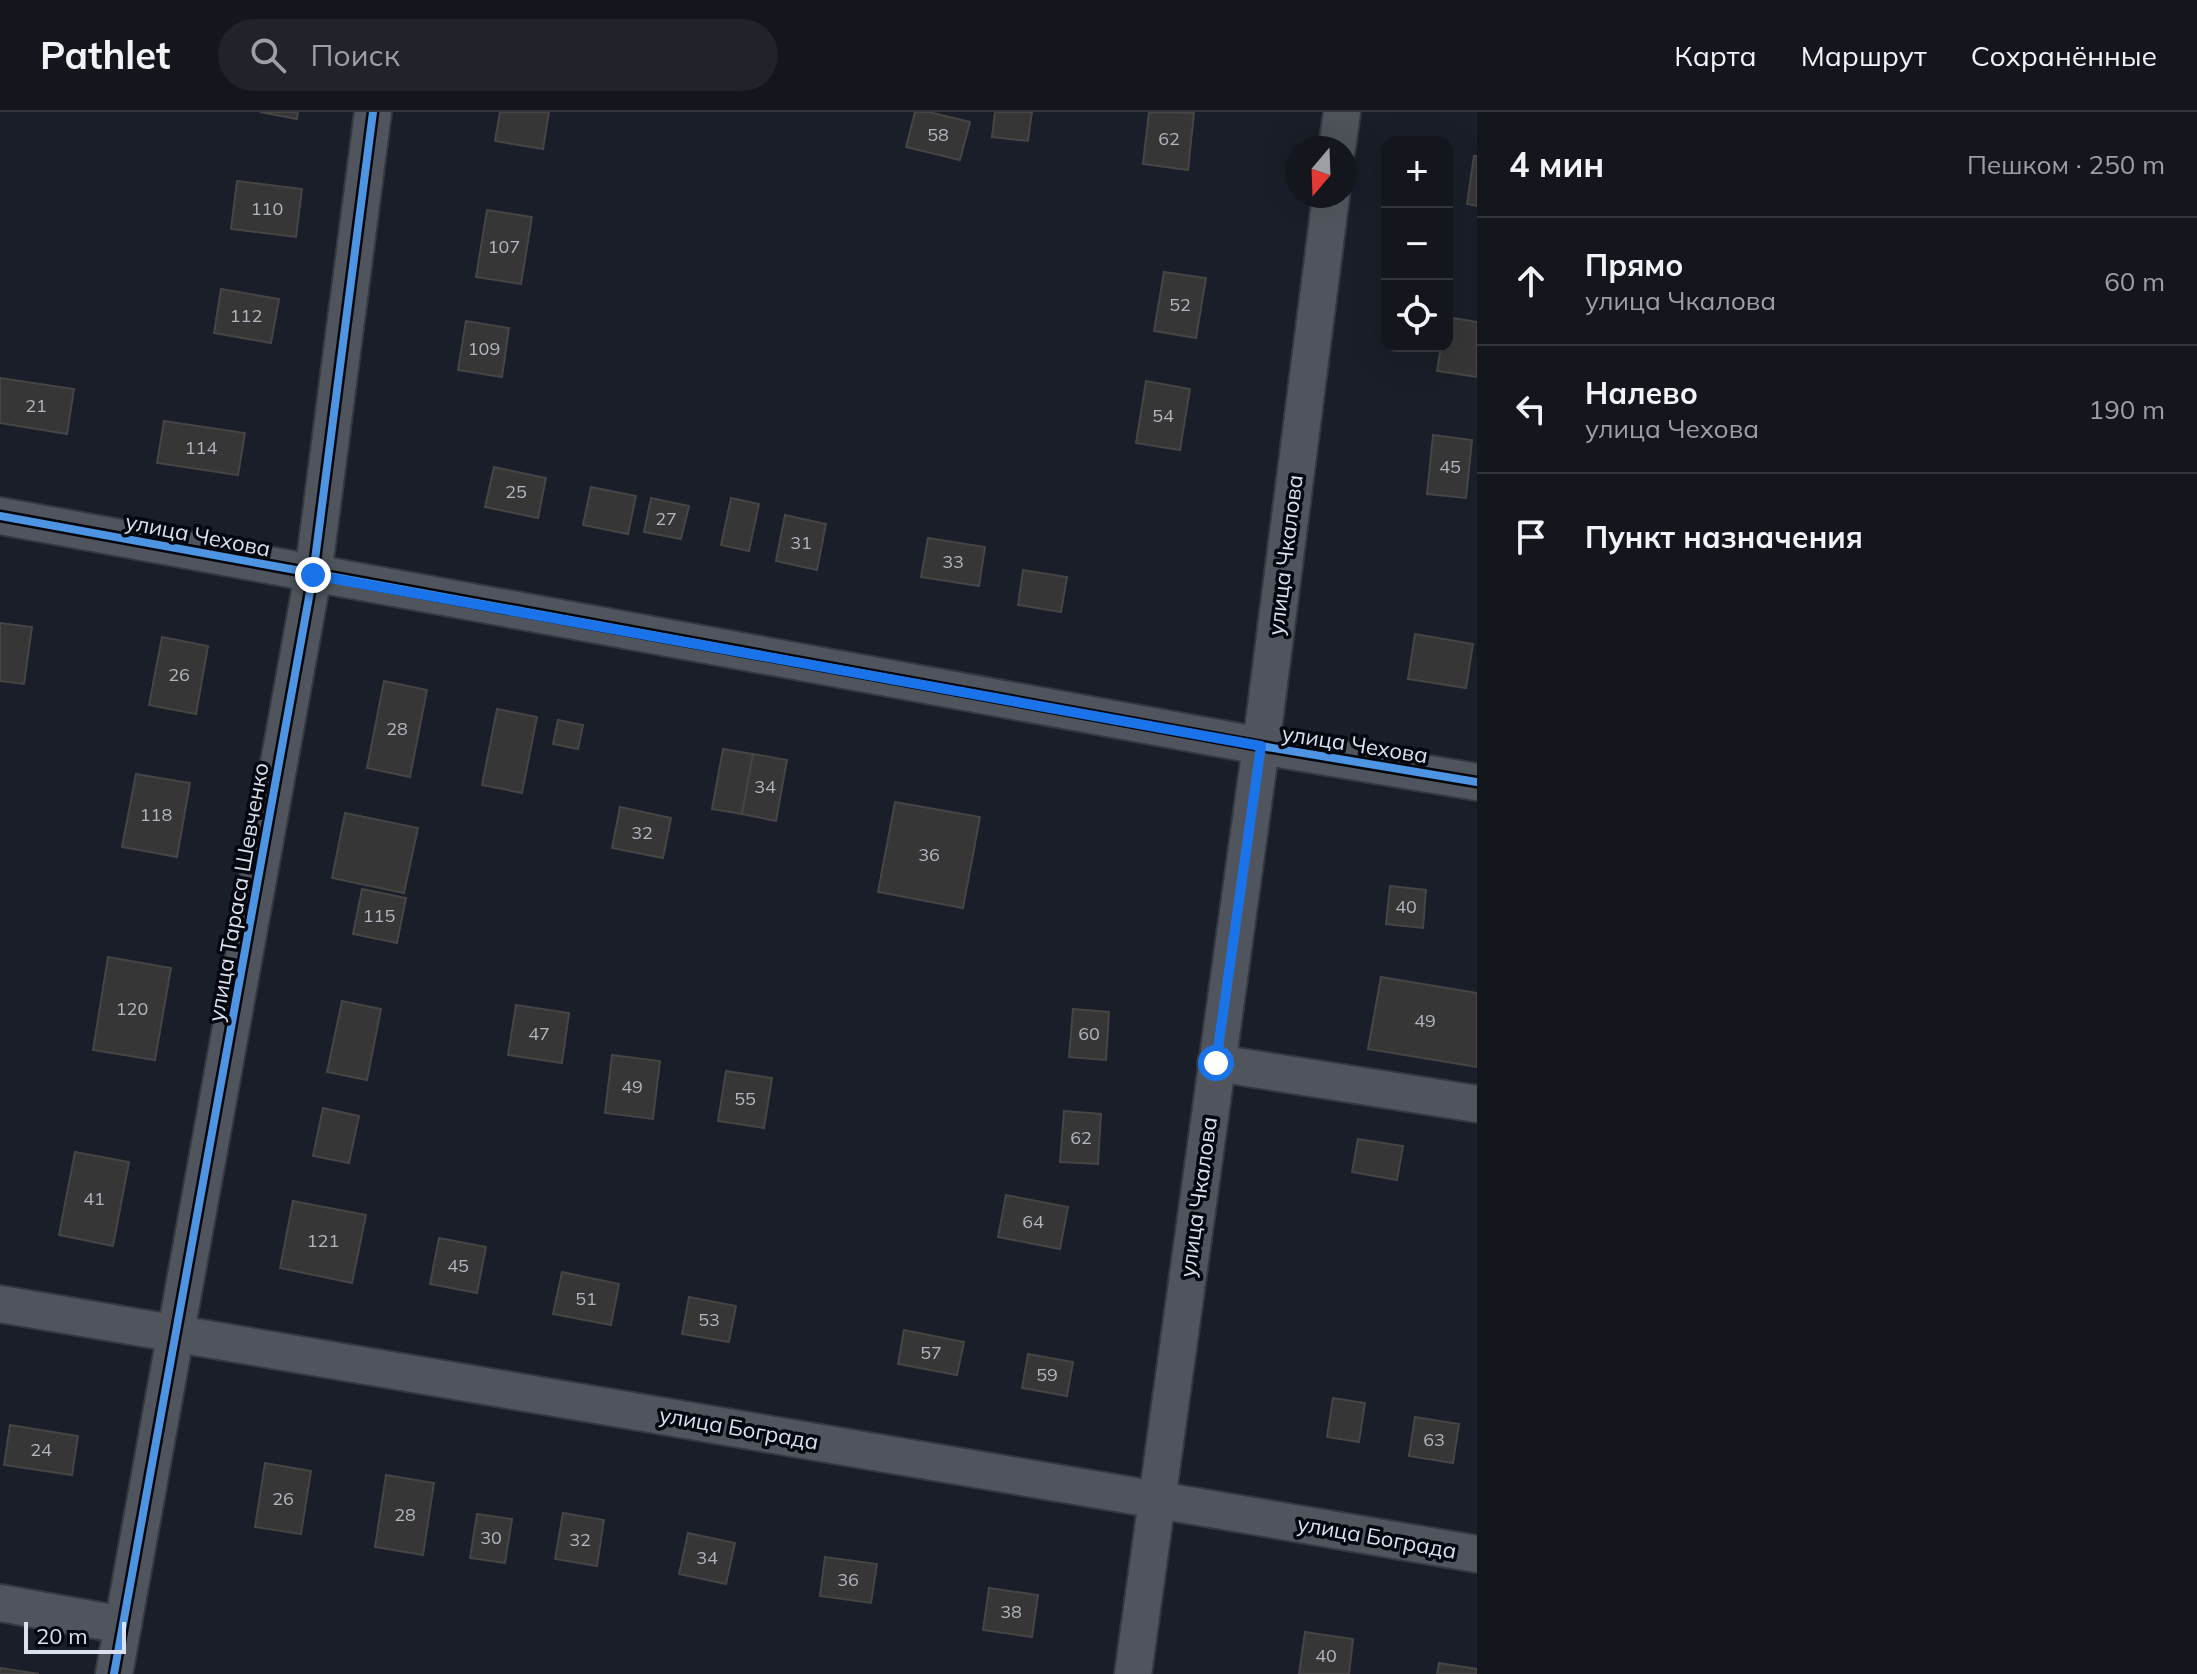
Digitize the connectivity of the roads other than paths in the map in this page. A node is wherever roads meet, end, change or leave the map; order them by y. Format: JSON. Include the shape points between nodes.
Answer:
{"nodes":[{"id":1,"x":373,"y":112,"type":"edge"},
{"id":2,"x":1342,"y":112,"type":"edge"},
{"id":3,"x":1339,"y":136,"type":"edge"},
{"id":4,"x":1329,"y":208,"type":"edge"},
{"id":5,"x":0,"y":516,"type":"edge"},
{"id":6,"x":313,"y":575,"type":"junction"},
{"id":7,"x":1261,"y":746,"type":"junction"},
{"id":8,"x":1477,"y":782,"type":"edge"},
{"id":9,"x":1216,"y":1063,"type":"junction"},
{"id":10,"x":1477,"y":1104,"type":"edge"},
{"id":11,"x":0,"y":1304,"type":"edge"},
{"id":12,"x":177,"y":1333,"type":"junction"},
{"id":13,"x":1156,"y":1499,"type":"junction"},
{"id":14,"x":1477,"y":1554,"type":"edge"},
{"id":15,"x":0,"y":1603,"type":"edge"},
{"id":16,"x":123,"y":1625,"type":"junction"},
{"id":17,"x":114,"y":1674,"type":"edge"},
{"id":18,"x":1133,"y":1674,"type":"edge"}],
"edges":[{"from":1,"to":6,"type":"street","name":"улица Тараса Шевченко"},
{"from":2,"to":3,"type":"street"},
{"from":4,"to":7,"type":"street","name":"улица Чкалова"},
{"from":5,"to":6,"type":"street","name":"улица Чехова"},
{"from":6,"to":7,"type":"street","name":"улица Чехова"},
{"from":6,"to":12,"type":"street","name":"улица Тараса Шевченко"},
{"from":7,"to":8,"type":"street","name":"улица Чехова"},
{"from":7,"to":9,"type":"street","name":"улица Чкалова"},
{"from":9,"to":10,"type":"street"},
{"from":9,"to":13,"type":"street","name":"улица Чкалова"},
{"from":11,"to":12,"type":"street","name":"улица Бограда"},
{"from":12,"to":13,"type":"street","name":"улица Бограда"},
{"from":12,"to":16,"type":"street","name":"улица Тараса Шевченко"},
{"from":13,"to":14,"type":"street","name":"улица Бограда"},
{"from":13,"to":18,"type":"street","name":"улица Чкалова"},
{"from":15,"to":16,"type":"street"},
{"from":16,"to":17,"type":"street","name":"улица Тараса Шевченко"}]}
